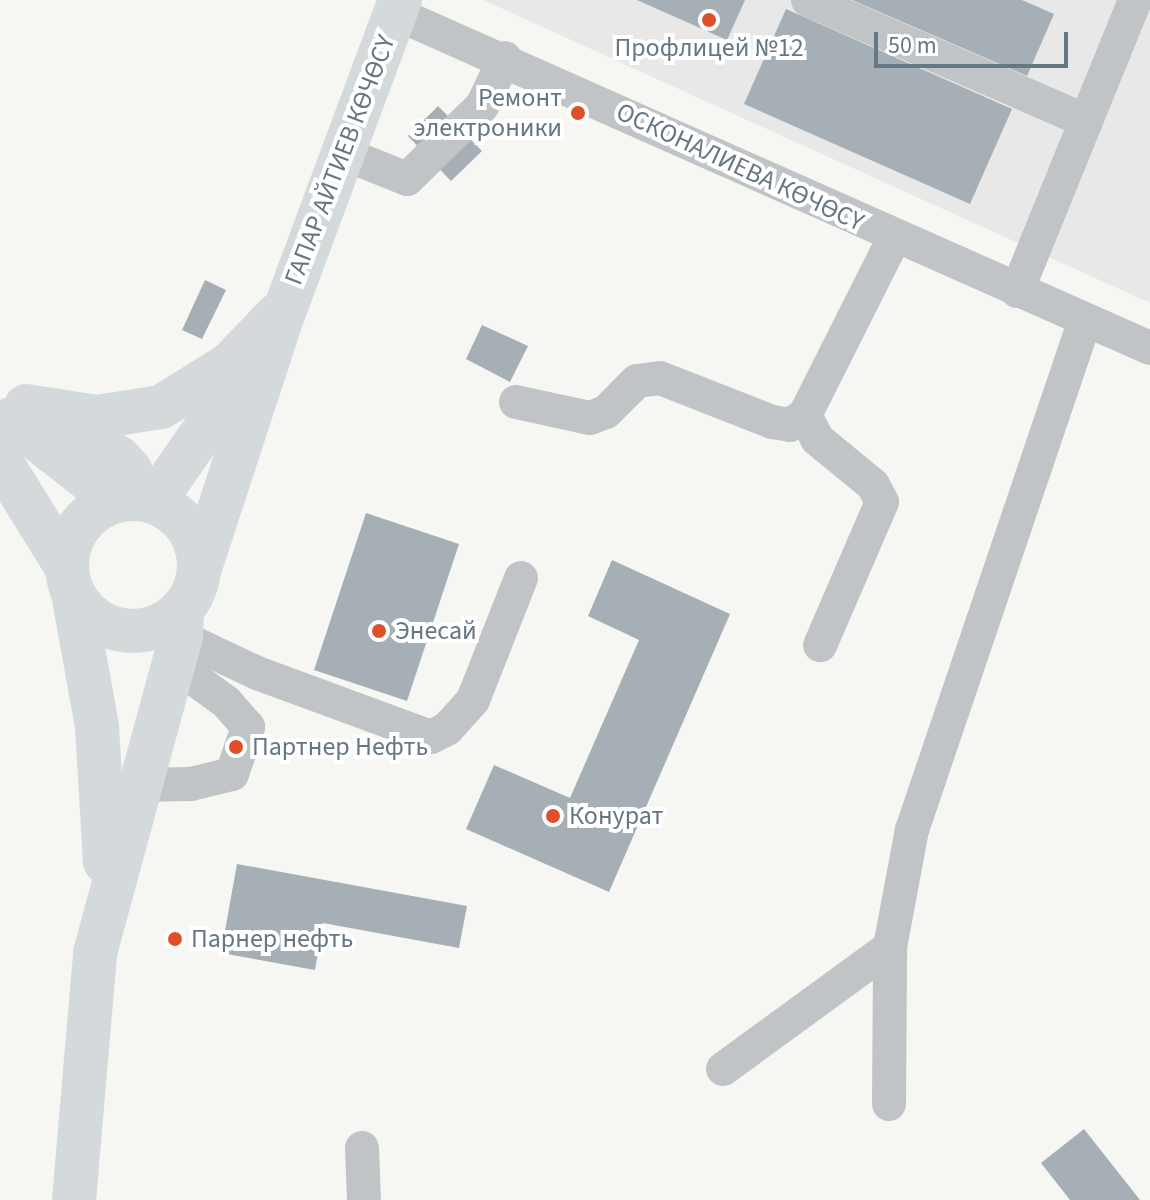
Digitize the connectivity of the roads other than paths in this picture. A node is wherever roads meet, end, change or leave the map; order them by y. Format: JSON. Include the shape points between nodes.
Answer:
{"nodes":[{"id":1,"x":808,"y":0,"type":"edge"},
{"id":2,"x":1135,"y":0,"type":"edge"},
{"id":3,"x":398,"y":7,"type":"edge"},
{"id":4,"x":505,"y":58,"type":"junction"},
{"id":5,"x":1086,"y":121,"type":"junction"},
{"id":6,"x":345,"y":154,"type":"junction"},
{"id":7,"x":894,"y":238,"type":"junction"},
{"id":8,"x":1017,"y":291,"type":"junction"},
{"id":9,"x":284,"y":310,"type":"junction"},
{"id":10,"x":1085,"y":320,"type":"junction"},
{"id":11,"x":1150,"y":348,"type":"edge"},
{"id":12,"x":516,"y":402,"type":"dead end"},
{"id":13,"x":9,"y":405,"type":"edge"},
{"id":14,"x":805,"y":415,"type":"junction"},
{"id":15,"x":0,"y":460,"type":"edge"},
{"id":16,"x":138,"y":501,"type":"junction"},
{"id":17,"x":521,"y":578,"type":"dead end"},
{"id":18,"x":70,"y":581,"type":"junction"},
{"id":19,"x":184,"y":620,"type":"junction"},
{"id":20,"x":820,"y":645,"type":"dead end"},
{"id":21,"x":138,"y":785,"type":"junction"},
{"id":22,"x":107,"y":896,"type":"junction"},
{"id":23,"x":890,"y":947,"type":"junction"},
{"id":24,"x":723,"y":1069,"type":"dead end"},
{"id":25,"x":889,"y":1104,"type":"dead end"},
{"id":26,"x":362,"y":1148,"type":"dead end"},
{"id":27,"x":74,"y":1200,"type":"edge"},
{"id":28,"x":364,"y":1200,"type":"edge"}],
"edges":[{"from":1,"to":5,"type":"street"},
{"from":2,"to":5,"type":"street"},
{"from":3,"to":4,"type":"street","name":"ОСКОНАЛИЕВА КӨЧӨСҮ"},
{"from":3,"to":6,"type":"main road","name":"ГАПАР АЙТИЕВ КӨЧӨСҮ"},
{"from":4,"to":6,"type":"street","via":[[482,106],[407,179]]},
{"from":4,"to":7,"type":"street","name":"ОСКОНАЛИЕВА КӨЧӨСҮ"},
{"from":5,"to":8,"type":"street"},
{"from":6,"to":9,"type":"main road","name":"ГАПАР АЙТИЕВ КӨЧӨСҮ"},
{"from":7,"to":8,"type":"street","name":"ОСКОНАЛИЕВА КӨЧӨСҮ"},
{"from":7,"to":14,"type":"street"},
{"from":8,"to":10,"type":"street","name":"ОСКОНАЛИЕВА КӨЧӨСҮ"},
{"from":9,"to":13,"type":"main road","via":[[230,364],[161,407],[97,417]]},
{"from":9,"to":16,"type":"main road","name":"ГАПАР АЙТИЕВ КӨЧӨСҮ"},
{"from":9,"to":19,"type":"main road","name":"ГАПАР АЙТИЕВ КӨЧӨСҮ"},
{"from":10,"to":11,"type":"street","name":"ОСКОНАЛИЕВА КӨЧӨСҮ"},
{"from":10,"to":23,"type":"street","via":[[912,830]]},
{"from":12,"to":14,"type":"street","via":[[590,418],[606,412],[637,381],[660,378],[772,422],[790,425]]},
{"from":13,"to":16,"type":"main road","via":[[109,450],[130,470]]},
{"from":14,"to":20,"type":"street","via":[[817,439],[873,485],[882,502]]},
{"from":15,"to":18,"type":"main road"},
{"from":16,"to":18,"type":"main road","via":[[93,512],[76,531]]},
{"from":16,"to":19,"type":"main road","via":[[176,515],[192,535]]},
{"from":17,"to":19,"type":"street","via":[[473,700],[447,729],[431,737],[257,673]]},
{"from":18,"to":19,"type":"main road","via":[[103,624],[131,631]]},
{"from":18,"to":22,"type":"main road","name":"ГАПАР АЙТИЕВ КӨЧӨСҮ","via":[[97,727]]},
{"from":19,"to":21,"type":"main road","name":"ГАПАР АЙТИЕВ КӨЧӨСҮ"},
{"from":19,"to":21,"type":"street","via":[[226,702],[248,727],[232,774],[191,784]]},
{"from":21,"to":22,"type":"main road","name":"ГАПАР АЙТИЕВ КӨЧӨСҮ"},
{"from":22,"to":27,"type":"main road","name":"ГАПАР АЙТИЕВ КӨЧӨСҮ","via":[[95,953]]},
{"from":23,"to":24,"type":"street"},
{"from":23,"to":25,"type":"street"},
{"from":26,"to":28,"type":"street"}]}
